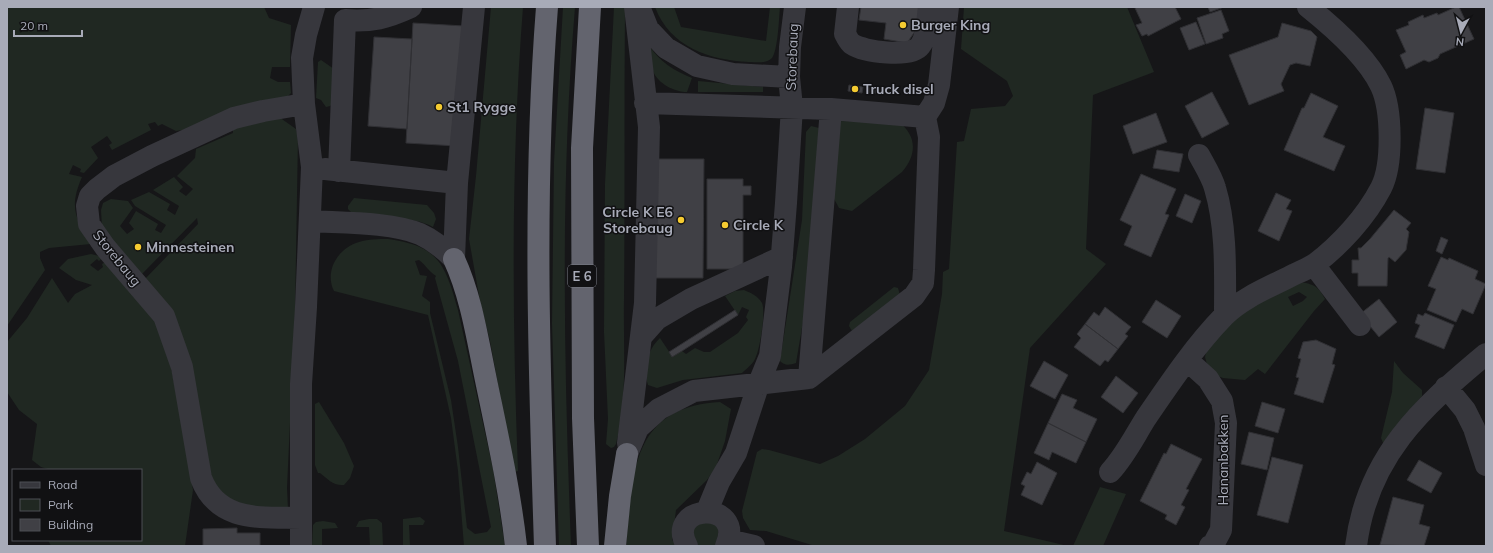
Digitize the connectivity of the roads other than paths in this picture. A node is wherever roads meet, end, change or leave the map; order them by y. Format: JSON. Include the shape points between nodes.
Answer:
{"nodes":[{"id":1,"x":411,"y":7,"type":"edge"},
{"id":2,"x":474,"y":7,"type":"edge"},
{"id":3,"x":547,"y":7,"type":"edge"},
{"id":4,"x":590,"y":7,"type":"edge"},
{"id":5,"x":635,"y":7,"type":"edge"},
{"id":6,"x":639,"y":7,"type":"edge"},
{"id":7,"x":795,"y":7,"type":"edge"},
{"id":8,"x":848,"y":7,"type":"edge"},
{"id":9,"x":929,"y":7,"type":"edge"},
{"id":10,"x":948,"y":7,"type":"edge"},
{"id":11,"x":1308,"y":7,"type":"edge"},
{"id":12,"x":352,"y":13,"type":"edge"},
{"id":13,"x":313,"y":14,"type":"edge"},
{"id":14,"x":789,"y":77,"type":"junction"},
{"id":15,"x":645,"y":103,"type":"junction"},
{"id":16,"x":304,"y":104,"type":"junction"},
{"id":17,"x":792,"y":108,"type":"junction"},
{"id":18,"x":831,"y":109,"type":"junction"},
{"id":19,"x":925,"y":116,"type":"junction"},
{"id":20,"x":1199,"y":155,"type":"dead end"},
{"id":21,"x":312,"y":167,"type":"junction"},
{"id":22,"x":339,"y":171,"type":"junction"},
{"id":23,"x":457,"y":183,"type":"junction"},
{"id":24,"x":310,"y":221,"type":"junction"},
{"id":25,"x":782,"y":257,"type":"junction"},
{"id":26,"x":454,"y":259,"type":"junction"},
{"id":27,"x":1314,"y":265,"type":"junction"},
{"id":28,"x":1225,"y":315,"type":"junction"},
{"id":29,"x":1360,"y":325,"type":"dead end"},
{"id":30,"x":641,"y":337,"type":"junction"},
{"id":31,"x":1486,"y":354,"type":"edge"},
{"id":32,"x":1187,"y":360,"type":"junction"},
{"id":33,"x":809,"y":378,"type":"junction"},
{"id":34,"x":759,"y":383,"type":"junction"},
{"id":35,"x":1446,"y":387,"type":"junction"},
{"id":36,"x":627,"y":454,"type":"junction"},
{"id":37,"x":1486,"y":465,"type":"edge"},
{"id":38,"x":1110,"y":472,"type":"dead end"},
{"id":39,"x":708,"y":511,"type":"junction"},
{"id":40,"x":301,"y":518,"type":"junction"},
{"id":41,"x":727,"y":543,"type":"edge"},
{"id":42,"x":301,"y":546,"type":"edge"},
{"id":43,"x":516,"y":546,"type":"edge"},
{"id":44,"x":545,"y":546,"type":"edge"},
{"id":45,"x":588,"y":546,"type":"edge"},
{"id":46,"x":615,"y":546,"type":"edge"},
{"id":47,"x":687,"y":546,"type":"edge"},
{"id":48,"x":754,"y":546,"type":"edge"},
{"id":49,"x":1210,"y":546,"type":"edge"},
{"id":50,"x":1356,"y":546,"type":"edge"}],
"edges":[{"from":1,"to":12,"type":"street","via":[[385,18],[365,22]]},
{"from":2,"to":23,"type":"street"},
{"from":3,"to":44,"type":"highway","via":[[537,216],[537,305]]},
{"from":4,"to":45,"type":"highway","number":"E 6","via":[[582,148],[583,418]]},
{"from":5,"to":15,"type":"street"},
{"from":6,"to":14,"type":"street","via":[[648,29],[666,48],[697,66],[733,74]]},
{"from":7,"to":14,"type":"street","name":"Storebaug"},
{"from":8,"to":9,"type":"street","via":[[845,34],[852,44],[896,54],[920,47],[925,37]]},
{"from":10,"to":19,"type":"street","via":[[939,85],[934,103]]},
{"from":11,"to":27,"type":"street","via":[[1333,26],[1380,84],[1386,98],[1389,125],[1388,156],[1381,187],[1365,212]]},
{"from":12,"to":13,"type":"street"},
{"from":12,"to":22,"type":"street"},
{"from":13,"to":16,"type":"street","via":[[302,58]]},
{"from":14,"to":17,"type":"street","name":"Storebaug"},
{"from":15,"to":17,"type":"street"},
{"from":15,"to":30,"type":"street","via":[[649,127],[645,303]]},
{"from":16,"to":21,"type":"street"},
{"from":16,"to":40,"type":"street","name":"Storebaug","via":[[263,110],[234,118],[152,156],[114,176],[96,189],[90,196],[87,214],[89,224],[105,247],[164,316],[182,367],[204,487],[220,506],[232,512],[249,516]]},
{"from":17,"to":18,"type":"street"},
{"from":17,"to":25,"type":"street","name":"Storebaug"},
{"from":18,"to":19,"type":"street"},
{"from":18,"to":33,"type":"street"},
{"from":19,"to":33,"type":"street","via":[[929,137],[928,194],[922,283],[914,296]]},
{"from":20,"to":28,"type":"street","via":[[1211,177],[1218,202],[1225,269]]},
{"from":21,"to":22,"type":"street"},
{"from":21,"to":24,"type":"street"},
{"from":22,"to":23,"type":"street"},
{"from":23,"to":26,"type":"street"},
{"from":24,"to":26,"type":"street","via":[[392,227],[419,234],[440,245]]},
{"from":24,"to":40,"type":"street","via":[[301,384]]},
{"from":25,"to":30,"type":"street","via":[[691,299],[658,319]]},
{"from":25,"to":34,"type":"street","name":"Storebaug","via":[[770,356]]},
{"from":26,"to":43,"type":"highway","via":[[462,275],[478,342],[504,470]]},
{"from":27,"to":28,"type":"street","via":[[1248,298]]},
{"from":27,"to":29,"type":"street"},
{"from":28,"to":32,"type":"street"},
{"from":30,"to":36,"type":"street"},
{"from":31,"to":35,"type":"street"},
{"from":32,"to":38,"type":"street","via":[[1145,420],[1121,461]]},
{"from":32,"to":49,"type":"street","name":"Hananbakken","via":[[1208,379],[1222,401],[1226,423],[1221,530]]},
{"from":33,"to":34,"type":"street"},
{"from":34,"to":36,"type":"street","via":[[694,391],[659,409],[638,428]]},
{"from":34,"to":39,"type":"street","name":"Storebaug","via":[[736,454],[719,482]]},
{"from":35,"to":37,"type":"street","via":[[1465,410]]},
{"from":35,"to":50,"type":"street","via":[[1408,425],[1375,476],[1358,527]]},
{"from":36,"to":46,"type":"highway"},
{"from":39,"to":41,"type":"street","via":[[725,521],[729,534]]},
{"from":39,"to":47,"type":"street","via":[[694,515],[688,520],[683,534]]},
{"from":40,"to":42,"type":"street"},
{"from":41,"to":48,"type":"street"}]}
